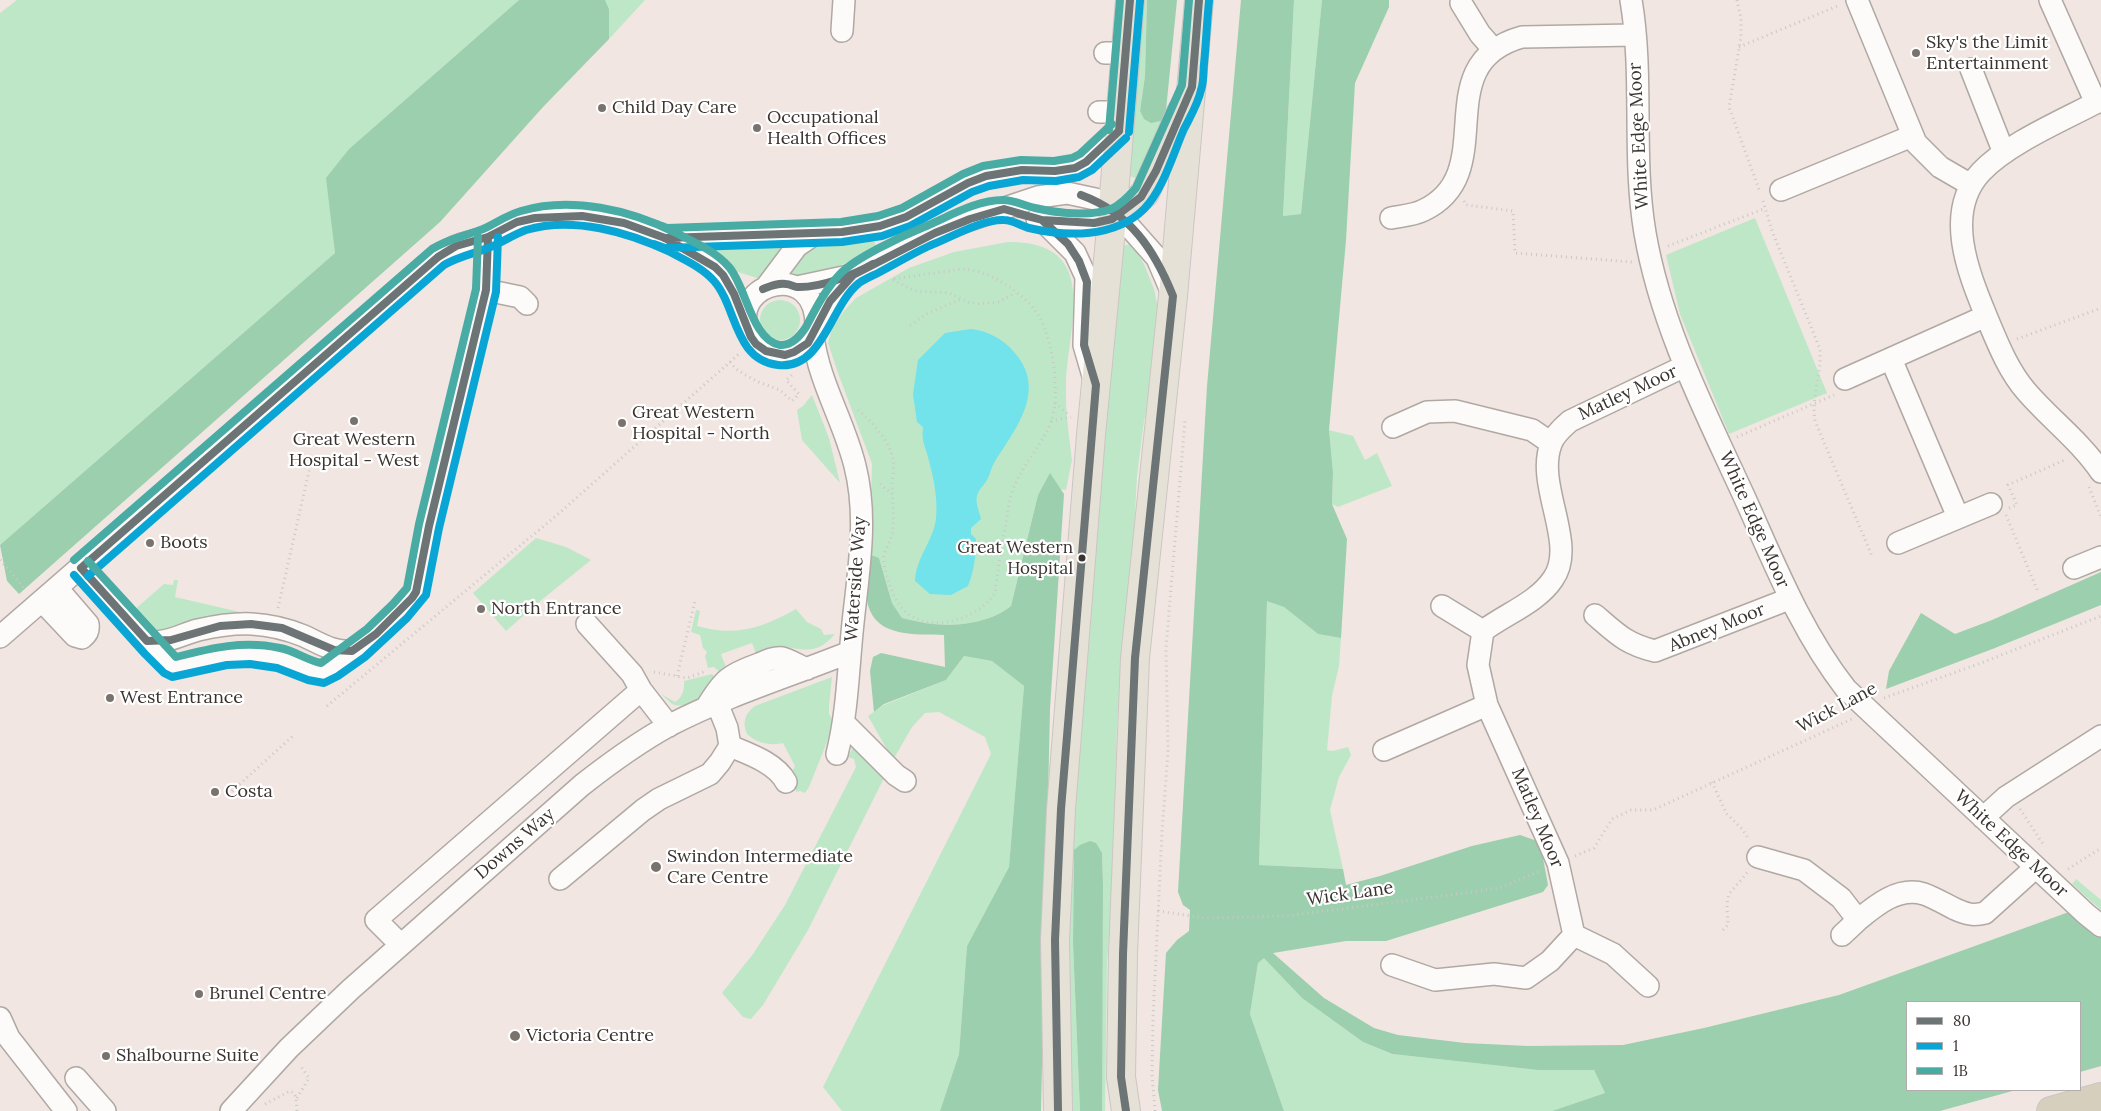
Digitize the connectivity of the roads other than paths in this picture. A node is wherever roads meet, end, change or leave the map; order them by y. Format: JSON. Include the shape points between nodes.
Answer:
{"nodes":[{"id":1,"x":844,"y":0,"type":"edge"},
{"id":2,"x":1130,"y":0,"type":"edge"},
{"id":3,"x":1199,"y":0,"type":"edge"},
{"id":4,"x":1631,"y":0,"type":"edge"},
{"id":5,"x":2050,"y":0,"type":"edge"},
{"id":6,"x":1850,"y":2,"type":"edge"},
{"id":7,"x":1461,"y":3,"type":"dead end"},
{"id":8,"x":842,"y":31,"type":"dead end"},
{"id":9,"x":1634,"y":35,"type":"junction"},
{"id":10,"x":1494,"y":50,"type":"junction"},
{"id":11,"x":1971,"y":69,"type":"dead end"},
{"id":12,"x":1192,"y":87,"type":"junction"},
{"id":13,"x":2098,"y":101,"type":"edge"},
{"id":14,"x":1113,"y":118,"type":"junction"},
{"id":15,"x":1912,"y":136,"type":"junction"},
{"id":16,"x":2004,"y":152,"type":"junction"},
{"id":17,"x":1970,"y":185,"type":"junction"},
{"id":18,"x":1781,"y":190,"type":"road end"},
{"id":19,"x":1004,"y":210,"type":"junction"},
{"id":20,"x":1115,"y":215,"type":"junction"},
{"id":21,"x":1391,"y":218,"type":"dead end"},
{"id":22,"x":1042,"y":220,"type":"junction"},
{"id":23,"x":816,"y":233,"type":"junction"},
{"id":24,"x":488,"y":237,"type":"junction"},
{"id":25,"x":665,"y":238,"type":"junction"},
{"id":26,"x":722,"y":275,"type":"junction"},
{"id":27,"x":853,"y":275,"type":"junction"},
{"id":28,"x":797,"y":287,"type":"junction"},
{"id":29,"x":765,"y":288,"type":"junction"},
{"id":30,"x":485,"y":295,"type":"junction"},
{"id":31,"x":1173,"y":296,"type":"junction"},
{"id":32,"x":527,"y":304,"type":"dead end"},
{"id":33,"x":1986,"y":316,"type":"junction"},
{"id":34,"x":747,"y":326,"type":"junction"},
{"id":35,"x":814,"y":331,"type":"junction"},
{"id":36,"x":1891,"y":358,"type":"junction"},
{"id":37,"x":792,"y":361,"type":"junction"},
{"id":38,"x":1685,"y":366,"type":"junction"},
{"id":39,"x":1845,"y":379,"type":"road end"},
{"id":40,"x":1096,"y":385,"type":"junction"},
{"id":41,"x":827,"y":392,"type":"junction"},
{"id":42,"x":1394,"y":427,"type":"dead end"},
{"id":43,"x":1551,"y":443,"type":"junction"},
{"id":44,"x":2094,"y":477,"type":"edge"},
{"id":45,"x":1991,"y":504,"type":"dead end"},
{"id":46,"x":1958,"y":518,"type":"junction"},
{"id":47,"x":1898,"y":543,"type":"dead end"},
{"id":48,"x":2101,"y":557,"type":"edge"},
{"id":49,"x":80,"y":568,"type":"junction"},
{"id":50,"x":2074,"y":568,"type":"dead end"},
{"id":51,"x":1789,"y":599,"type":"junction"},
{"id":52,"x":1442,"y":606,"type":"dead end"},
{"id":53,"x":1595,"y":615,"type":"dead end"},
{"id":54,"x":587,"y":624,"type":"dead end"},
{"id":55,"x":1482,"y":631,"type":"junction"},
{"id":56,"x":0,"y":637,"type":"edge"},
{"id":57,"x":147,"y":640,"type":"junction"},
{"id":58,"x":354,"y":651,"type":"junction"},
{"id":59,"x":850,"y":652,"type":"junction"},
{"id":60,"x":807,"y":670,"type":"junction"},
{"id":61,"x":637,"y":682,"type":"junction"},
{"id":62,"x":712,"y":705,"type":"junction"},
{"id":63,"x":1488,"y":705,"type":"junction"},
{"id":64,"x":844,"y":723,"type":"junction"},
{"id":65,"x":669,"y":726,"type":"junction"},
{"id":66,"x":2101,"y":736,"type":"edge"},
{"id":67,"x":730,"y":746,"type":"junction"},
{"id":68,"x":1384,"y":750,"type":"dead end"},
{"id":69,"x":837,"y":754,"type":"dead end"},
{"id":70,"x":905,"y":781,"type":"dead end"},
{"id":71,"x":786,"y":782,"type":"dead end"},
{"id":72,"x":1983,"y":818,"type":"junction"},
{"id":73,"x":1758,"y":857,"type":"road end"},
{"id":74,"x":2036,"y":867,"type":"junction"},
{"id":75,"x":560,"y":879,"type":"dead end"},
{"id":76,"x":1858,"y":920,"type":"junction"},
{"id":77,"x":2101,"y":926,"type":"edge"},
{"id":78,"x":1574,"y":935,"type":"junction"},
{"id":79,"x":1842,"y":935,"type":"dead end"},
{"id":80,"x":400,"y":944,"type":"junction"},
{"id":81,"x":1392,"y":965,"type":"dead end"},
{"id":82,"x":1648,"y":986,"type":"dead end"},
{"id":83,"x":0,"y":1018,"type":"edge"},
{"id":84,"x":76,"y":1078,"type":"dead end"},
{"id":85,"x":2101,"y":1097,"type":"edge"},
{"id":86,"x":92,"y":1107,"type":"edge"},
{"id":87,"x":66,"y":1111,"type":"edge"},
{"id":88,"x":231,"y":1111,"type":"edge"},
{"id":89,"x":1058,"y":1111,"type":"edge"},
{"id":90,"x":1126,"y":1111,"type":"edge"},
{"id":91,"x":2051,"y":1111,"type":"edge"}],
"edges":[{"from":1,"to":8,"type":"street"},
{"from":2,"to":14,"type":"main road","via":[[1115,53]]},
{"from":3,"to":12,"type":"main road"},
{"from":4,"to":9,"type":"street","name":"White Edge Moor"},
{"from":5,"to":13,"type":"street"},
{"from":6,"to":15,"type":"street"},
{"from":7,"to":10,"type":"street"},
{"from":9,"to":10,"type":"street","via":[[1522,37]]},
{"from":9,"to":38,"type":"street","name":"White Edge Moor","via":[[1645,233],[1666,316]]},
{"from":10,"to":21,"type":"street","via":[[1484,57],[1470,88],[1465,145],[1461,168],[1454,183],[1445,195],[1423,211]]},
{"from":11,"to":16,"type":"street"},
{"from":12,"to":20,"type":"main road","via":[[1145,193]]},
{"from":12,"to":31,"type":"main road"},
{"from":13,"to":16,"type":"street"},
{"from":14,"to":20,"type":"main road"},
{"from":14,"to":23,"type":"street","via":[[1086,162],[1075,168],[992,175],[968,182],[888,224]]},
{"from":15,"to":17,"type":"street","via":[[1922,151],[1940,167]]},
{"from":15,"to":18,"type":"street"},
{"from":16,"to":17,"type":"street"},
{"from":17,"to":33,"type":"street","via":[[1963,217],[1962,245]]},
{"from":19,"to":20,"type":"street","via":[[1045,195],[1067,193],[1095,199]]},
{"from":19,"to":22,"type":"street"},
{"from":19,"to":27,"type":"street","via":[[935,233]]},
{"from":20,"to":22,"type":"street","via":[[1094,223]]},
{"from":20,"to":31,"type":"street","via":[[1157,258]]},
{"from":20,"to":40,"type":"main road"},
{"from":22,"to":40,"type":"street","via":[[1074,253],[1086,277],[1084,345]]},
{"from":23,"to":25,"type":"street"},
{"from":23,"to":29,"type":"street","via":[[797,246]]},
{"from":24,"to":25,"type":"street","via":[[517,222],[582,216],[624,223]]},
{"from":24,"to":30,"type":"street"},
{"from":24,"to":49,"type":"street","via":[[456,246],[438,257]]},
{"from":25,"to":26,"type":"street","via":[[704,259]]},
{"from":26,"to":29,"type":"street"},
{"from":26,"to":34,"type":"street"},
{"from":27,"to":28,"type":"street"},
{"from":27,"to":35,"type":"street","via":[[830,301]]},
{"from":28,"to":29,"type":"street","via":[[781,284]]},
{"from":28,"to":35,"type":"street","via":[[812,301],[816,312]]},
{"from":29,"to":34,"type":"street","via":[[749,305]]},
{"from":30,"to":32,"type":"street","via":[[520,297]]},
{"from":30,"to":58,"type":"street","via":[[416,592],[393,618]]},
{"from":31,"to":90,"type":"main road","via":[[1136,658],[1123,954],[1121,1077]]},
{"from":33,"to":36,"type":"street"},
{"from":33,"to":44,"type":"street","via":[[2014,376],[2090,458]]},
{"from":34,"to":37,"type":"street","via":[[756,344]]},
{"from":35,"to":37,"type":"street"},
{"from":35,"to":41,"type":"street","name":"Waterside Way","via":[[816,359]]},
{"from":36,"to":39,"type":"street"},
{"from":36,"to":46,"type":"street"},
{"from":37,"to":41,"type":"street","name":"Waterside Way"},
{"from":38,"to":43,"type":"street","name":"Matley Moor","via":[[1570,421]]},
{"from":38,"to":51,"type":"street","name":"White Edge Moor"},
{"from":40,"to":89,"type":"main road","via":[[1061,809],[1055,940]]},
{"from":41,"to":59,"type":"street","name":"Waterside Way","via":[[844,428],[856,467],[861,501],[861,539]]},
{"from":42,"to":43,"type":"street","via":[[1427,412],[1455,411],[1532,430]]},
{"from":43,"to":55,"type":"street","via":[[1547,461],[1548,485],[1559,531],[1560,565],[1544,590]]},
{"from":45,"to":46,"type":"street"},
{"from":46,"to":47,"type":"street"},
{"from":48,"to":50,"type":"street"},
{"from":49,"to":56,"type":"street"},
{"from":49,"to":57,"type":"street"},
{"from":51,"to":53,"type":"street","name":"Abney Moor","via":[[1655,652],[1622,640]]},
{"from":51,"to":72,"type":"street","name":"White Edge Moor","via":[[1828,666],[1866,709]]},
{"from":52,"to":55,"type":"street"},
{"from":54,"to":61,"type":"street"},
{"from":55,"to":63,"type":"street","name":"Matley Moor","via":[[1478,665]]},
{"from":57,"to":58,"type":"street","via":[[165,641],[215,626],[252,624],[274,626],[333,650]]},
{"from":57,"to":58,"type":"street","via":[[175,667],[220,655],[249,653],[323,673]]},
{"from":59,"to":60,"type":"street","name":"Downs Way"},
{"from":59,"to":64,"type":"street","name":"Waterside Way"},
{"from":60,"to":62,"type":"street","name":"Downs Way"},
{"from":60,"to":62,"type":"street","via":[[776,658],[742,670],[723,682]]},
{"from":61,"to":65,"type":"street"},
{"from":61,"to":80,"type":"street","via":[[376,920]]},
{"from":62,"to":65,"type":"street","name":"Downs Way"},
{"from":62,"to":67,"type":"street","via":[[727,728]]},
{"from":63,"to":68,"type":"street"},
{"from":63,"to":78,"type":"street","name":"Matley Moor","via":[[1558,864]]},
{"from":64,"to":69,"type":"street","name":"Waterside Way"},
{"from":64,"to":70,"type":"street"},
{"from":65,"to":80,"type":"street","name":"Downs Way","via":[[612,761],[582,785]]},
{"from":66,"to":72,"type":"street","via":[[2011,794]]},
{"from":67,"to":71,"type":"street","via":[[775,768]]},
{"from":67,"to":75,"type":"street","via":[[710,774],[643,810]]},
{"from":72,"to":74,"type":"street","name":"White Edge Moor"},
{"from":73,"to":76,"type":"street","via":[[1804,870],[1841,898]]},
{"from":74,"to":76,"type":"street","via":[[1985,913],[1975,916],[1914,892],[1890,898]]},
{"from":74,"to":77,"type":"street","name":"White Edge Moor"},
{"from":76,"to":79,"type":"street"},
{"from":78,"to":81,"type":"street","via":[[1550,961],[1526,978],[1494,974],[1435,980]]},
{"from":78,"to":82,"type":"street","via":[[1613,954]]},
{"from":80,"to":88,"type":"street","name":"Downs Way","via":[[314,1023]]},
{"from":83,"to":87,"type":"street","via":[[9,1038]]},
{"from":84,"to":86,"type":"street"},
{"from":85,"to":91,"type":"highway"}]}
